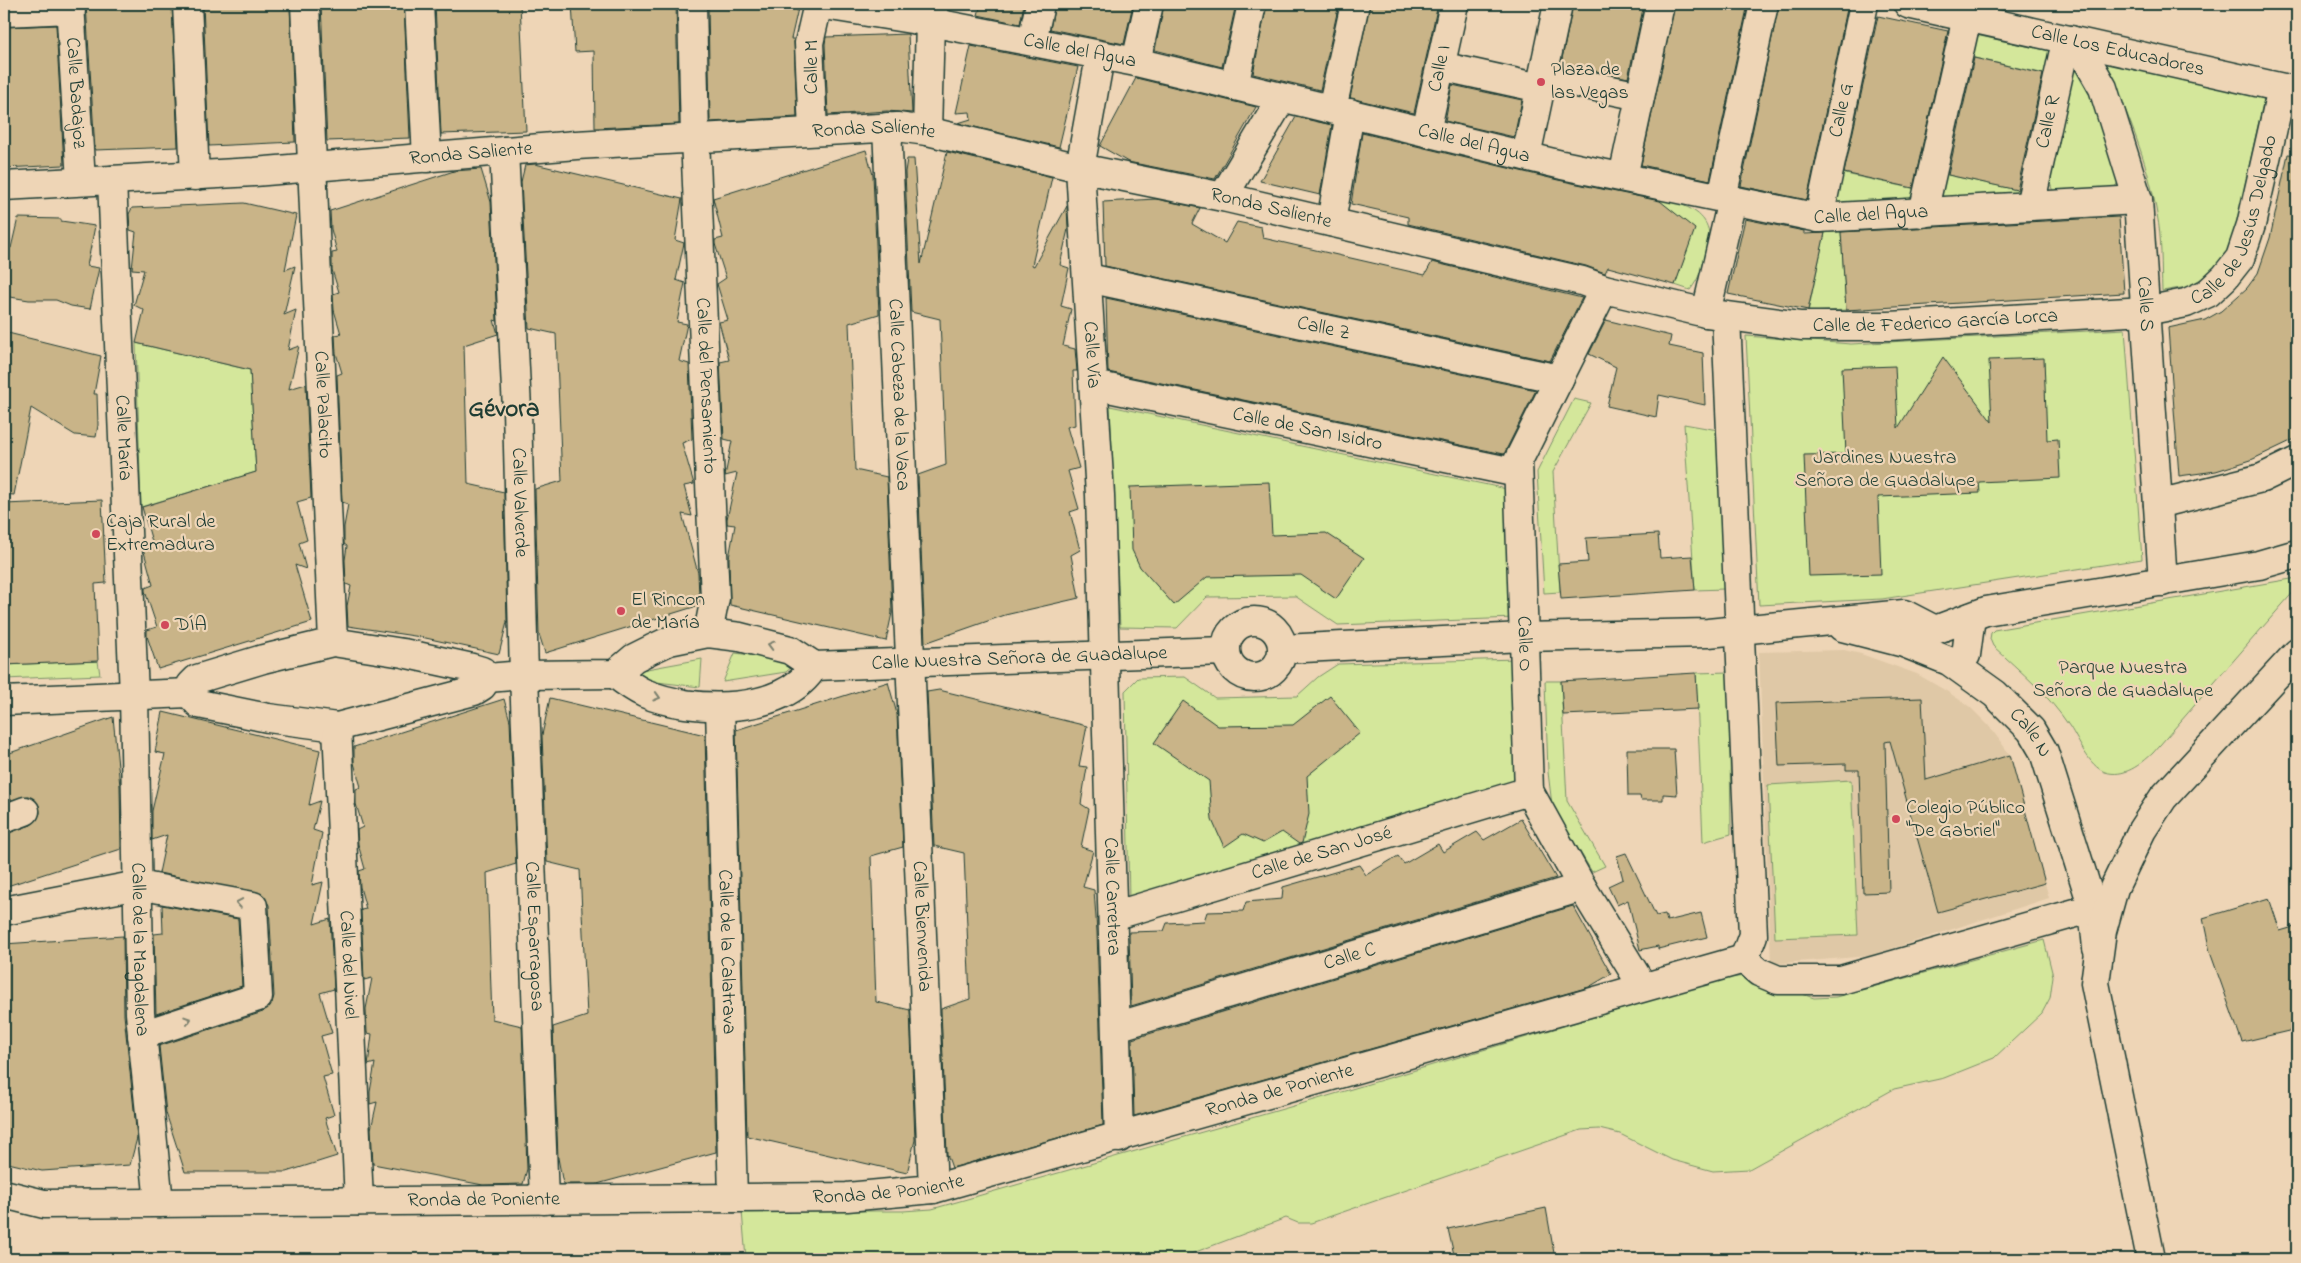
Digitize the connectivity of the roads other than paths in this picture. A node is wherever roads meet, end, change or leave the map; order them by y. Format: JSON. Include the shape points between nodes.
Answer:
{"nodes":[{"id":1,"x":187,"y":4,"type":"edge"},
{"id":2,"x":305,"y":4,"type":"edge"},
{"id":3,"x":419,"y":4,"type":"edge"},
{"id":4,"x":692,"y":4,"type":"edge"},
{"id":5,"x":818,"y":4,"type":"edge"},
{"id":6,"x":1040,"y":4,"type":"edge"},
{"id":7,"x":1149,"y":4,"type":"edge"},
{"id":8,"x":1252,"y":4,"type":"edge"},
{"id":9,"x":1355,"y":4,"type":"edge"},
{"id":10,"x":1454,"y":4,"type":"edge"},
{"id":11,"x":1558,"y":4,"type":"edge"},
{"id":12,"x":1660,"y":4,"type":"edge"},
{"id":13,"x":1764,"y":4,"type":"edge"},
{"id":14,"x":1864,"y":4,"type":"edge"},
{"id":15,"x":1908,"y":4,"type":"edge"},
{"id":16,"x":70,"y":6,"type":"edge"},
{"id":17,"x":4,"y":12,"type":"edge"},
{"id":18,"x":932,"y":13,"type":"edge"},
{"id":19,"x":1967,"y":16,"type":"junction"},
{"id":20,"x":2071,"y":40,"type":"junction"},
{"id":21,"x":1032,"y":41,"type":"junction"},
{"id":22,"x":1100,"y":57,"type":"junction"},
{"id":23,"x":1136,"y":62,"type":"junction"},
{"id":24,"x":1440,"y":66,"type":"junction"},
{"id":25,"x":1542,"y":82,"type":"junction"},
{"id":26,"x":1234,"y":86,"type":"junction"},
{"id":27,"x":2290,"y":90,"type":"edge"},
{"id":28,"x":1640,"y":96,"type":"junction"},
{"id":29,"x":1282,"y":98,"type":"junction"},
{"id":30,"x":1341,"y":111,"type":"junction"},
{"id":31,"x":887,"y":127,"type":"junction"},
{"id":32,"x":814,"y":131,"type":"junction"},
{"id":33,"x":928,"y":131,"type":"junction"},
{"id":34,"x":1426,"y":132,"type":"junction"},
{"id":35,"x":695,"y":138,"type":"junction"},
{"id":36,"x":504,"y":151,"type":"junction"},
{"id":37,"x":1526,"y":156,"type":"junction"},
{"id":38,"x":427,"y":158,"type":"junction"},
{"id":39,"x":312,"y":167,"type":"junction"},
{"id":40,"x":1080,"y":168,"type":"junction"},
{"id":41,"x":195,"y":176,"type":"junction"},
{"id":42,"x":1623,"y":177,"type":"junction"},
{"id":43,"x":112,"y":180,"type":"junction"},
{"id":44,"x":80,"y":182,"type":"junction"},
{"id":45,"x":4,"y":186,"type":"edge"},
{"id":46,"x":1223,"y":197,"type":"junction"},
{"id":47,"x":1727,"y":199,"type":"junction"},
{"id":48,"x":2138,"y":200,"type":"junction"},
{"id":49,"x":2030,"y":206,"type":"junction"},
{"id":50,"x":1923,"y":213,"type":"junction"},
{"id":51,"x":1819,"y":218,"type":"junction"},
{"id":52,"x":1331,"y":222,"type":"junction"},
{"id":53,"x":1088,"y":278,"type":"junction"},
{"id":54,"x":1604,"y":289,"type":"junction"},
{"id":55,"x":2145,"y":311,"type":"junction"},
{"id":56,"x":1716,"y":315,"type":"junction"},
{"id":57,"x":1559,"y":379,"type":"junction"},
{"id":58,"x":1094,"y":385,"type":"junction"},
{"id":59,"x":2297,"y":462,"type":"edge"},
{"id":60,"x":1518,"y":473,"type":"junction"},
{"id":61,"x":2158,"y":504,"type":"junction"},
{"id":62,"x":2297,"y":554,"type":"edge"},
{"id":63,"x":2259,"y":565,"type":"junction"},
{"id":64,"x":2297,"y":570,"type":"edge"},
{"id":65,"x":2163,"y":582,"type":"junction"},
{"id":66,"x":1971,"y":617,"type":"junction"},
{"id":67,"x":1738,"y":630,"type":"junction"},
{"id":68,"x":708,"y":633,"type":"junction"},
{"id":69,"x":1523,"y":637,"type":"junction"},
{"id":70,"x":1930,"y":640,"type":"junction"},
{"id":71,"x":332,"y":642,"type":"junction"},
{"id":72,"x":1283,"y":649,"type":"junction"},
{"id":73,"x":1226,"y":651,"type":"junction"},
{"id":74,"x":2297,"y":653,"type":"edge"},
{"id":75,"x":1966,"y":654,"type":"junction"},
{"id":76,"x":1106,"y":656,"type":"junction"},
{"id":77,"x":910,"y":663,"type":"junction"},
{"id":78,"x":814,"y":666,"type":"junction"},
{"id":79,"x":615,"y":674,"type":"junction"},
{"id":80,"x":524,"y":675,"type":"junction"},
{"id":81,"x":487,"y":678,"type":"junction"},
{"id":82,"x":189,"y":693,"type":"junction"},
{"id":83,"x":134,"y":695,"type":"junction"},
{"id":84,"x":4,"y":700,"type":"edge"},
{"id":85,"x":720,"y":707,"type":"junction"},
{"id":86,"x":337,"y":727,"type":"junction"},
{"id":87,"x":2032,"y":730,"type":"junction"},
{"id":88,"x":1529,"y":791,"type":"junction"},
{"id":89,"x":138,"y":885,"type":"junction"},
{"id":90,"x":1582,"y":887,"type":"junction"},
{"id":91,"x":2086,"y":910,"type":"junction"},
{"id":92,"x":4,"y":911,"type":"edge"},
{"id":93,"x":1113,"y":916,"type":"junction"},
{"id":94,"x":1744,"y":959,"type":"junction"},
{"id":95,"x":2097,"y":968,"type":"junction"},
{"id":96,"x":1643,"y":987,"type":"junction"},
{"id":97,"x":1116,"y":1027,"type":"junction"},
{"id":98,"x":142,"y":1035,"type":"junction"},
{"id":99,"x":1119,"y":1138,"type":"junction"},
{"id":100,"x":933,"y":1189,"type":"junction"},
{"id":101,"x":4,"y":1194,"type":"edge"},
{"id":102,"x":733,"y":1198,"type":"junction"},
{"id":103,"x":544,"y":1200,"type":"junction"},
{"id":104,"x":359,"y":1201,"type":"junction"},
{"id":105,"x":159,"y":1203,"type":"junction"},
{"id":106,"x":2151,"y":1259,"type":"edge"}],
"edges":[{"from":1,"to":41,"type":"street"},
{"from":2,"to":39,"type":"street","name":"Calle Palacito"},
{"from":3,"to":38,"type":"street"},
{"from":4,"to":35,"type":"street","name":"Calle del Pensamiento"},
{"from":5,"to":18,"type":"street","name":"Calle del Agua"},
{"from":5,"to":32,"type":"street","name":"Calle M","via":[[809,43]]},
{"from":6,"to":21,"type":"street"},
{"from":7,"to":23,"type":"street"},
{"from":8,"to":26,"type":"street"},
{"from":9,"to":30,"type":"street"},
{"from":10,"to":24,"type":"street","name":"Calle I"},
{"from":11,"to":25,"type":"street"},
{"from":12,"to":28,"type":"street"},
{"from":13,"to":47,"type":"street"},
{"from":14,"to":51,"type":"street","name":"Calle G"},
{"from":15,"to":19,"type":"street","name":"Calle Los Educadores"},
{"from":16,"to":17,"type":"street"},
{"from":16,"to":44,"type":"street","name":"Calle Badajoz"},
{"from":18,"to":21,"type":"street","name":"Calle del Agua"},
{"from":18,"to":33,"type":"street"},
{"from":19,"to":20,"type":"street","name":"Calle Los Educadores"},
{"from":19,"to":50,"type":"street"},
{"from":20,"to":27,"type":"street","name":"Calle Los Educadores"},
{"from":20,"to":48,"type":"street","name":"Calle S","via":[[2083,53],[2103,88]]},
{"from":20,"to":49,"type":"street","name":"Calle R","via":[[2063,55]]},
{"from":21,"to":22,"type":"street","name":"Calle del Agua"},
{"from":22,"to":23,"type":"street","name":"Calle del Agua"},
{"from":22,"to":40,"type":"street","name":"Calle Vía"},
{"from":23,"to":26,"type":"street","name":"Calle del Agua"},
{"from":24,"to":25,"type":"street"},
{"from":24,"to":34,"type":"street","name":"Calle I"},
{"from":25,"to":28,"type":"street"},
{"from":25,"to":37,"type":"street"},
{"from":26,"to":29,"type":"street","name":"Calle del Agua"},
{"from":27,"to":55,"type":"street","name":"Calle de Jesús Delgado","via":[[2240,258],[2208,293],[2186,302]]},
{"from":28,"to":42,"type":"street"},
{"from":29,"to":30,"type":"street","name":"Calle del Agua"},
{"from":29,"to":46,"type":"street"},
{"from":30,"to":34,"type":"street","name":"Calle del Agua"},
{"from":30,"to":52,"type":"street"},
{"from":31,"to":32,"type":"street","name":"Ronda Saliente"},
{"from":31,"to":33,"type":"street","name":"Ronda Saliente"},
{"from":31,"to":77,"type":"street","name":"Calle Cabeza de la Vaca"},
{"from":32,"to":35,"type":"street","name":"Ronda Saliente"},
{"from":33,"to":40,"type":"street","name":"Ronda Saliente"},
{"from":34,"to":37,"type":"street","name":"Calle del Agua"},
{"from":35,"to":36,"type":"street","name":"Ronda Saliente"},
{"from":35,"to":68,"type":"street","name":"Calle del Pensamiento","via":[[715,598]]},
{"from":36,"to":38,"type":"street","name":"Ronda Saliente"},
{"from":36,"to":80,"type":"street","name":"Calle Valverde"},
{"from":37,"to":42,"type":"street","name":"Calle del Agua"},
{"from":38,"to":39,"type":"street","name":"Ronda Saliente"},
{"from":39,"to":41,"type":"street","name":"Ronda Saliente"},
{"from":39,"to":71,"type":"street","name":"Calle Palacito"},
{"from":40,"to":46,"type":"street","name":"Ronda Saliente"},
{"from":40,"to":53,"type":"street","name":"Calle Vía"},
{"from":41,"to":43,"type":"street","name":"Ronda Saliente"},
{"from":42,"to":47,"type":"street","name":"Calle del Agua"},
{"from":43,"to":44,"type":"street","name":"Ronda Saliente"},
{"from":43,"to":83,"type":"street","name":"Calle María"},
{"from":44,"to":45,"type":"street","name":"Ronda Saliente"},
{"from":46,"to":52,"type":"street","name":"Ronda Saliente"},
{"from":47,"to":51,"type":"street","name":"Calle del Agua"},
{"from":47,"to":56,"type":"street"},
{"from":48,"to":49,"type":"street","name":"Calle del Agua"},
{"from":48,"to":55,"type":"street","name":"Calle S"},
{"from":49,"to":50,"type":"street","name":"Calle del Agua"},
{"from":50,"to":51,"type":"street","name":"Calle del Agua"},
{"from":52,"to":54,"type":"street","name":"Ronda Saliente","via":[[1582,281]]},
{"from":53,"to":57,"type":"street","name":"Calle Z"},
{"from":53,"to":58,"type":"street","name":"Calle Vía"},
{"from":54,"to":56,"type":"street","name":"Ronda Saliente"},
{"from":54,"to":57,"type":"street","name":"Calle O"},
{"from":55,"to":56,"type":"street","name":"Calle de Federico García Lorca","via":[[1889,326],[1801,326]]},
{"from":55,"to":61,"type":"street","name":"Calle S"},
{"from":56,"to":67,"type":"street"},
{"from":57,"to":60,"type":"street","name":"Calle O","via":[[1518,461]]},
{"from":58,"to":60,"type":"street","name":"Calle de San Isidro"},
{"from":58,"to":76,"type":"street","name":"Calle Vía"},
{"from":59,"to":61,"type":"street","via":[[2262,478]]},
{"from":60,"to":69,"type":"street","name":"Calle O"},
{"from":61,"to":65,"type":"street","name":"Calle S"},
{"from":62,"to":63,"type":"street"},
{"from":63,"to":64,"type":"street"},
{"from":63,"to":65,"type":"street"},
{"from":65,"to":66,"type":"street","via":[[1986,611]]},
{"from":66,"to":70,"type":"street"},
{"from":66,"to":75,"type":"street"},
{"from":67,"to":69,"type":"street"},
{"from":67,"to":70,"type":"street","name":"Calle N","via":[[1826,623],[1904,643]]},
{"from":67,"to":94,"type":"street","via":[[1753,935]]},
{"from":78,"to":68,"type":"street","one_way":true,"via":[[790,650],[740,637]]},
{"from":68,"to":79,"type":"street","via":[[652,648]]},
{"from":69,"to":72,"type":"street"},
{"from":69,"to":88,"type":"street","name":"Calle O"},
{"from":70,"to":75,"type":"street"},
{"from":70,"to":87,"type":"street","name":"Calle N","via":[[1949,661],[1995,694]]},
{"from":71,"to":81,"type":"street","via":[[472,668],[482,671]]},
{"from":71,"to":82,"type":"street","via":[[196,679]]},
{"from":72,"to":73,"type":"street","via":[[1278,666],[1255,678],[1246,677],[1232,667]]},
{"from":72,"to":73,"type":"street","via":[[1278,633],[1272,627],[1249,621],[1234,628]]},
{"from":73,"to":76,"type":"street","name":"Calle Nuestra Señora de Guadalupe"},
{"from":74,"to":95,"type":"street","via":[[2163,798],[2142,830],[2114,888],[2102,931]]},
{"from":75,"to":87,"type":"street","via":[[1988,672]]},
{"from":76,"to":77,"type":"street","name":"Calle Nuestra Señora de Guadalupe"},
{"from":76,"to":93,"type":"street","name":"Calle Carretera"},
{"from":77,"to":78,"type":"street","name":"Calle Nuestra Señora de Guadalupe"},
{"from":77,"to":100,"type":"street","name":"Calle Bienvenida"},
{"from":78,"to":85,"type":"street","via":[[808,677],[796,687],[778,696]]},
{"from":79,"to":80,"type":"street"},
{"from":79,"to":85,"type":"street","one_way":true,"via":[[644,693],[663,699]]},
{"from":80,"to":81,"type":"street"},
{"from":80,"to":103,"type":"street","name":"Calle Esparragosa"},
{"from":81,"to":86,"type":"street","via":[[474,692]]},
{"from":82,"to":83,"type":"street"},
{"from":82,"to":86,"type":"street","via":[[199,704]]},
{"from":83,"to":84,"type":"street"},
{"from":83,"to":89,"type":"street","name":"Calle de la Magdalena"},
{"from":85,"to":102,"type":"street","name":"Calle de la Calatrava"},
{"from":86,"to":104,"type":"street","name":"Calle del Nivel"},
{"from":87,"to":91,"type":"street","name":"Calle N","via":[[2044,752],[2062,805]]},
{"from":88,"to":90,"type":"street","name":"Calle O"},
{"from":88,"to":93,"type":"street","name":"Calle de San José"},
{"from":89,"to":92,"type":"street"},
{"from":89,"to":98,"type":"street","name":"Calle de la Magdalena"},
{"from":98,"to":89,"type":"street","one_way":true,"via":[[258,997],[253,906]]},
{"from":90,"to":96,"type":"street","name":"Calle O"},
{"from":90,"to":97,"type":"street","name":"Calle C"},
{"from":91,"to":94,"type":"street","via":[[1841,980],[1778,980],[1759,972]]},
{"from":91,"to":95,"type":"street","name":"Calle N"},
{"from":93,"to":97,"type":"street","name":"Calle Carretera"},
{"from":94,"to":96,"type":"street","name":"Ronda de Poniente"},
{"from":95,"to":106,"type":"street","via":[[2095,983],[2110,1064]]},
{"from":96,"to":99,"type":"street","name":"Ronda de Poniente"},
{"from":97,"to":99,"type":"street","name":"Calle Carretera"},
{"from":98,"to":105,"type":"street","name":"Calle de la Magdalena"},
{"from":99,"to":100,"type":"street","name":"Ronda de Poniente"},
{"from":100,"to":102,"type":"street","name":"Ronda de Poniente","via":[[847,1197]]},
{"from":101,"to":105,"type":"street","name":"Ronda de Poniente","via":[[44,1204]]},
{"from":102,"to":103,"type":"street","name":"Ronda de Poniente"},
{"from":103,"to":104,"type":"street","name":"Ronda de Poniente"},
{"from":104,"to":105,"type":"street","name":"Ronda de Poniente"}]}
